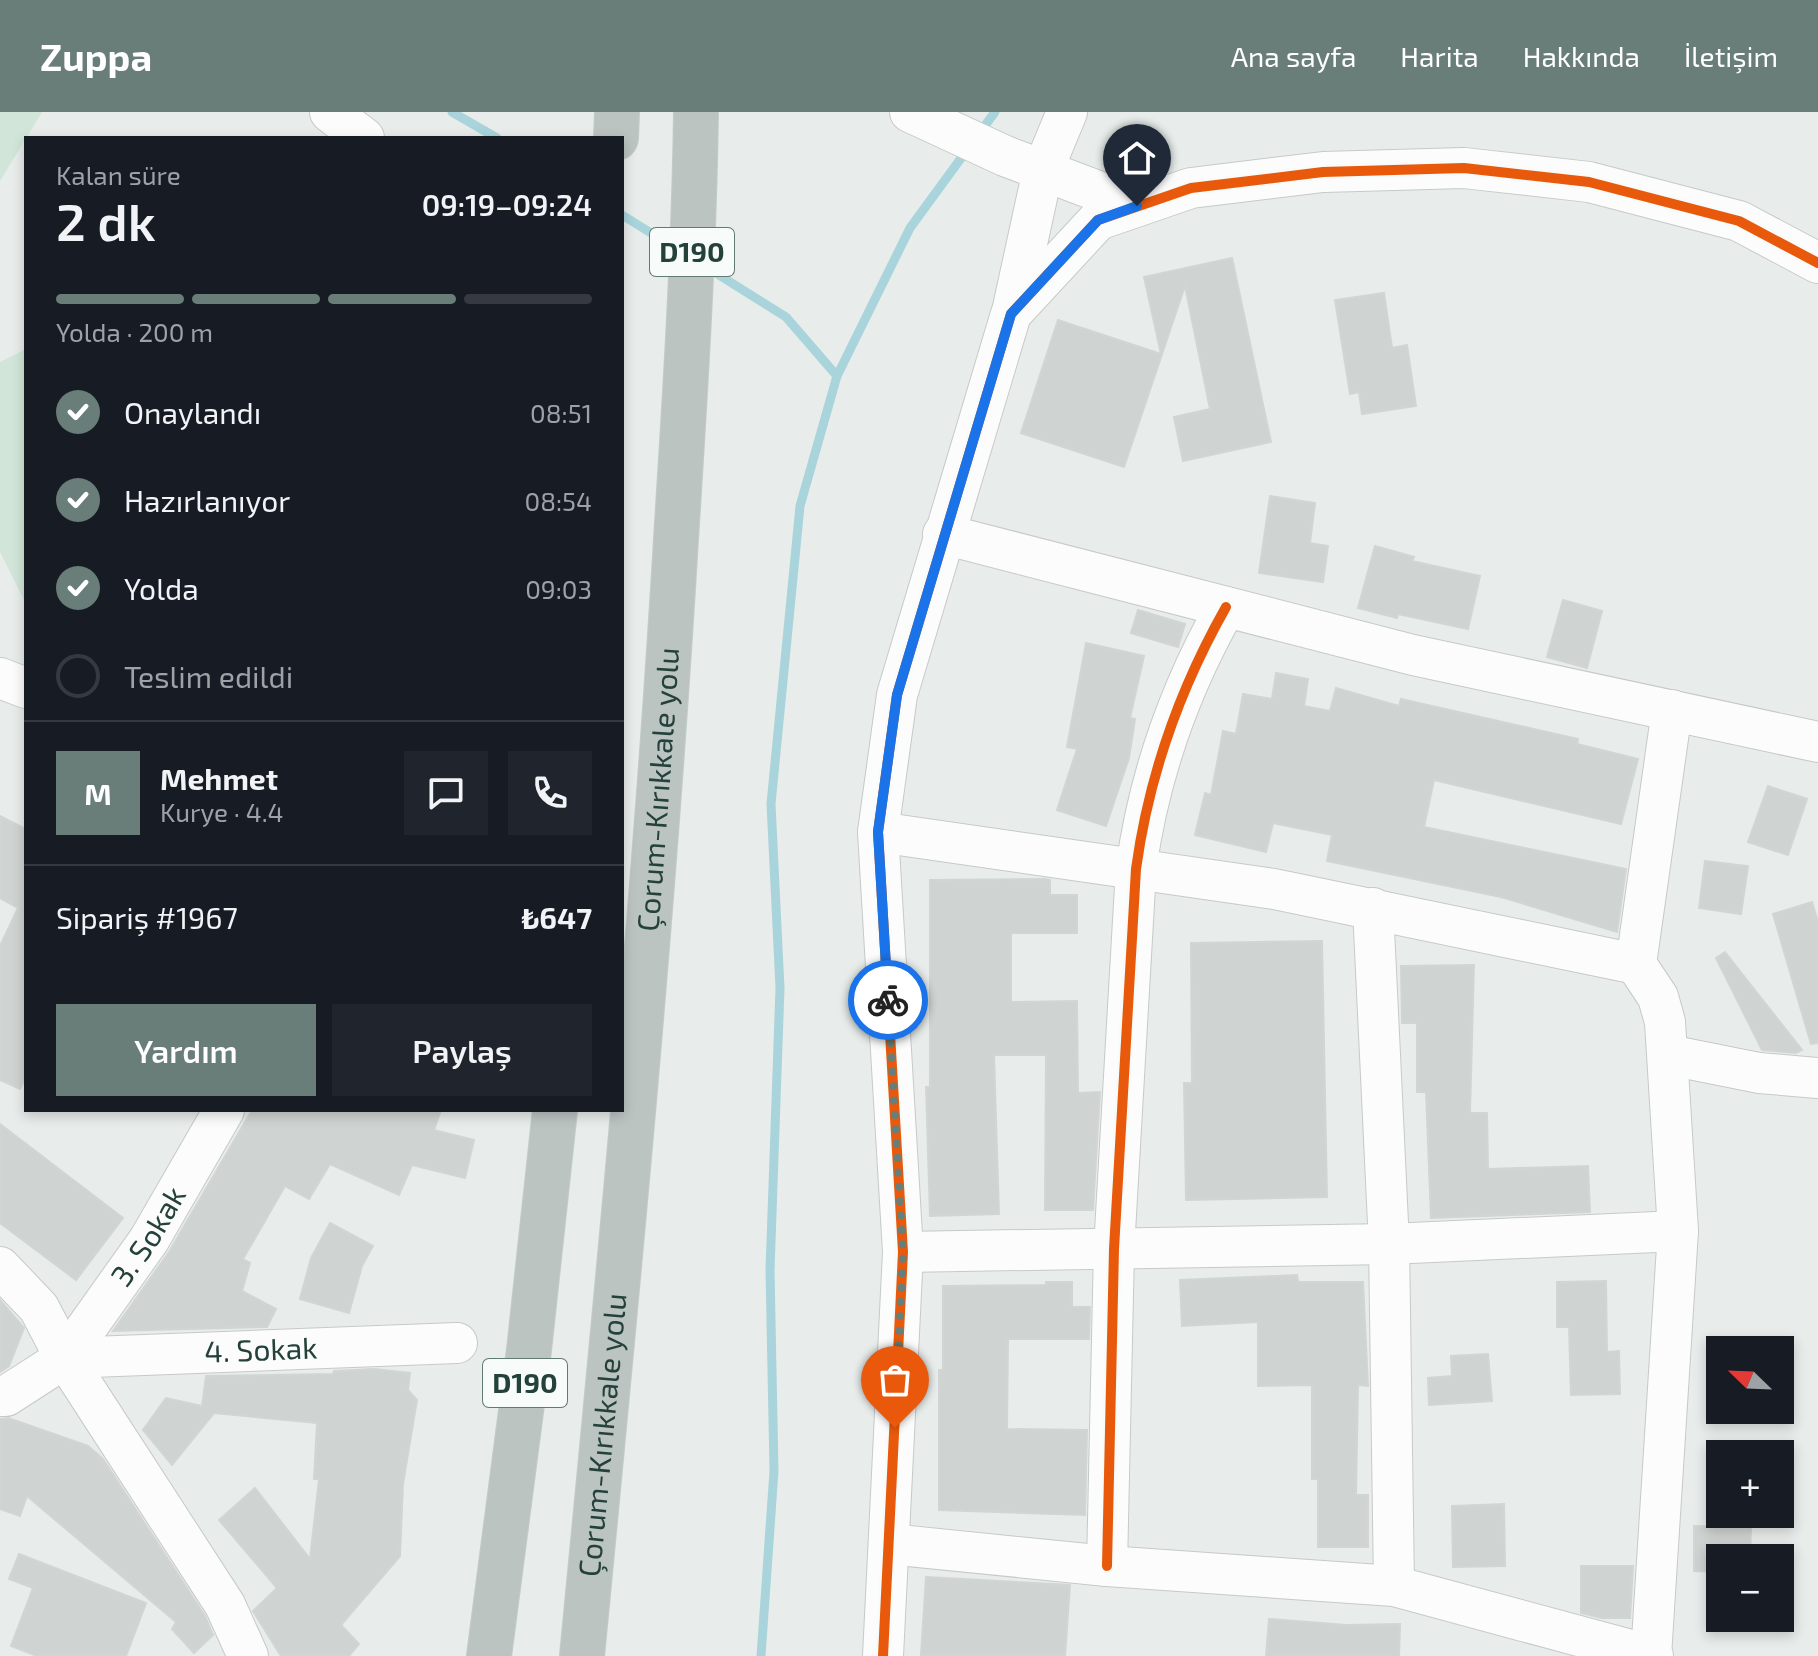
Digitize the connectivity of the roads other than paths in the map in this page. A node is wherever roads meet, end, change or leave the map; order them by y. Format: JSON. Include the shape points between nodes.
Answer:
{"nodes":[{"id":1,"x":330,"y":112,"type":"edge"},
{"id":2,"x":1067,"y":112,"type":"edge"},
{"id":3,"x":916,"y":114,"type":"edge"},
{"id":4,"x":697,"y":128,"type":"edge"},
{"id":5,"x":361,"y":136,"type":"edge"},
{"id":6,"x":1043,"y":170,"type":"junction"},
{"id":7,"x":1137,"y":206,"type":"junction"},
{"id":8,"x":1818,"y":263,"type":"edge"},
{"id":9,"x":1011,"y":314,"type":"junction"},
{"id":10,"x":943,"y":534,"type":"junction"},
{"id":11,"x":1226,"y":607,"type":"junction"},
{"id":12,"x":0,"y":678,"type":"edge"},
{"id":13,"x":24,"y":687,"type":"edge"},
{"id":14,"x":1672,"y":710,"type":"junction"},
{"id":15,"x":1818,"y":742,"type":"edge"},
{"id":16,"x":878,"y":832,"type":"junction"},
{"id":17,"x":1136,"y":869,"type":"junction"},
{"id":18,"x":1373,"y":908,"type":"junction"},
{"id":19,"x":1636,"y":964,"type":"junction"},
{"id":20,"x":1669,"y":1055,"type":"junction"},
{"id":21,"x":1818,"y":1078,"type":"edge"},
{"id":22,"x":223,"y":1112,"type":"edge"},
{"id":23,"x":555,"y":1112,"type":"edge"},
{"id":24,"x":1678,"y":1231,"type":"junction"},
{"id":25,"x":1389,"y":1244,"type":"junction"},
{"id":26,"x":1114,"y":1249,"type":"junction"},
{"id":27,"x":903,"y":1252,"type":"junction"},
{"id":28,"x":0,"y":1267,"type":"edge"},
{"id":29,"x":457,"y":1343,"type":"dead end"},
{"id":30,"x":65,"y":1358,"type":"junction"},
{"id":31,"x":0,"y":1396,"type":"edge"},
{"id":32,"x":889,"y":1544,"type":"junction"},
{"id":33,"x":1107,"y":1566,"type":"junction"},
{"id":34,"x":1394,"y":1586,"type":"junction"},
{"id":35,"x":248,"y":1656,"type":"edge"},
{"id":36,"x":489,"y":1656,"type":"edge"},
{"id":37,"x":582,"y":1656,"type":"edge"},
{"id":38,"x":883,"y":1656,"type":"edge"},
{"id":39,"x":1652,"y":1656,"type":"edge"}],
"edges":[{"from":1,"to":5,"type":"street"},
{"from":2,"to":6,"type":"street"},
{"from":3,"to":6,"type":"street"},
{"from":4,"to":37,"type":"highway","name":"Çorum-Kırıkkale yolu","number":"D190","via":[[662,772]]},
{"from":6,"to":7,"type":"street"},
{"from":6,"to":9,"type":"street"},
{"from":7,"to":8,"type":"street","via":[[1191,188],[1310,174],[1464,168],[1589,182],[1739,221]]},
{"from":7,"to":9,"type":"street","via":[[1098,220]]},
{"from":9,"to":10,"type":"street"},
{"from":10,"to":11,"type":"street"},
{"from":10,"to":16,"type":"street","via":[[897,695]]},
{"from":11,"to":14,"type":"street","via":[[1413,655]]},
{"from":11,"to":17,"type":"street","via":[[1166,733],[1142,823]]},
{"from":12,"to":13,"type":"street"},
{"from":14,"to":15,"type":"street"},
{"from":14,"to":19,"type":"street"},
{"from":16,"to":17,"type":"street"},
{"from":16,"to":27,"type":"street"},
{"from":17,"to":18,"type":"street"},
{"from":17,"to":26,"type":"street"},
{"from":18,"to":19,"type":"street"},
{"from":18,"to":25,"type":"street"},
{"from":19,"to":20,"type":"street","via":[[1658,997]]},
{"from":20,"to":21,"type":"street","via":[[1759,1073]]},
{"from":20,"to":24,"type":"street"},
{"from":22,"to":30,"type":"street","name":"3. Sokak","via":[[149,1240]]},
{"from":23,"to":36,"type":"highway","number":"D190"},
{"from":24,"to":25,"type":"street"},
{"from":24,"to":39,"type":"street"},
{"from":25,"to":26,"type":"street"},
{"from":25,"to":34,"type":"street"},
{"from":26,"to":27,"type":"street"},
{"from":26,"to":33,"type":"street"},
{"from":27,"to":32,"type":"street"},
{"from":28,"to":30,"type":"street","via":[[39,1308]]},
{"from":29,"to":30,"type":"street","name":"4. Sokak"},
{"from":30,"to":31,"type":"street"},
{"from":30,"to":35,"type":"street","via":[[225,1605]]},
{"from":32,"to":33,"type":"street"},
{"from":32,"to":38,"type":"street"},
{"from":33,"to":34,"type":"street"},
{"from":34,"to":39,"type":"street"}]}
